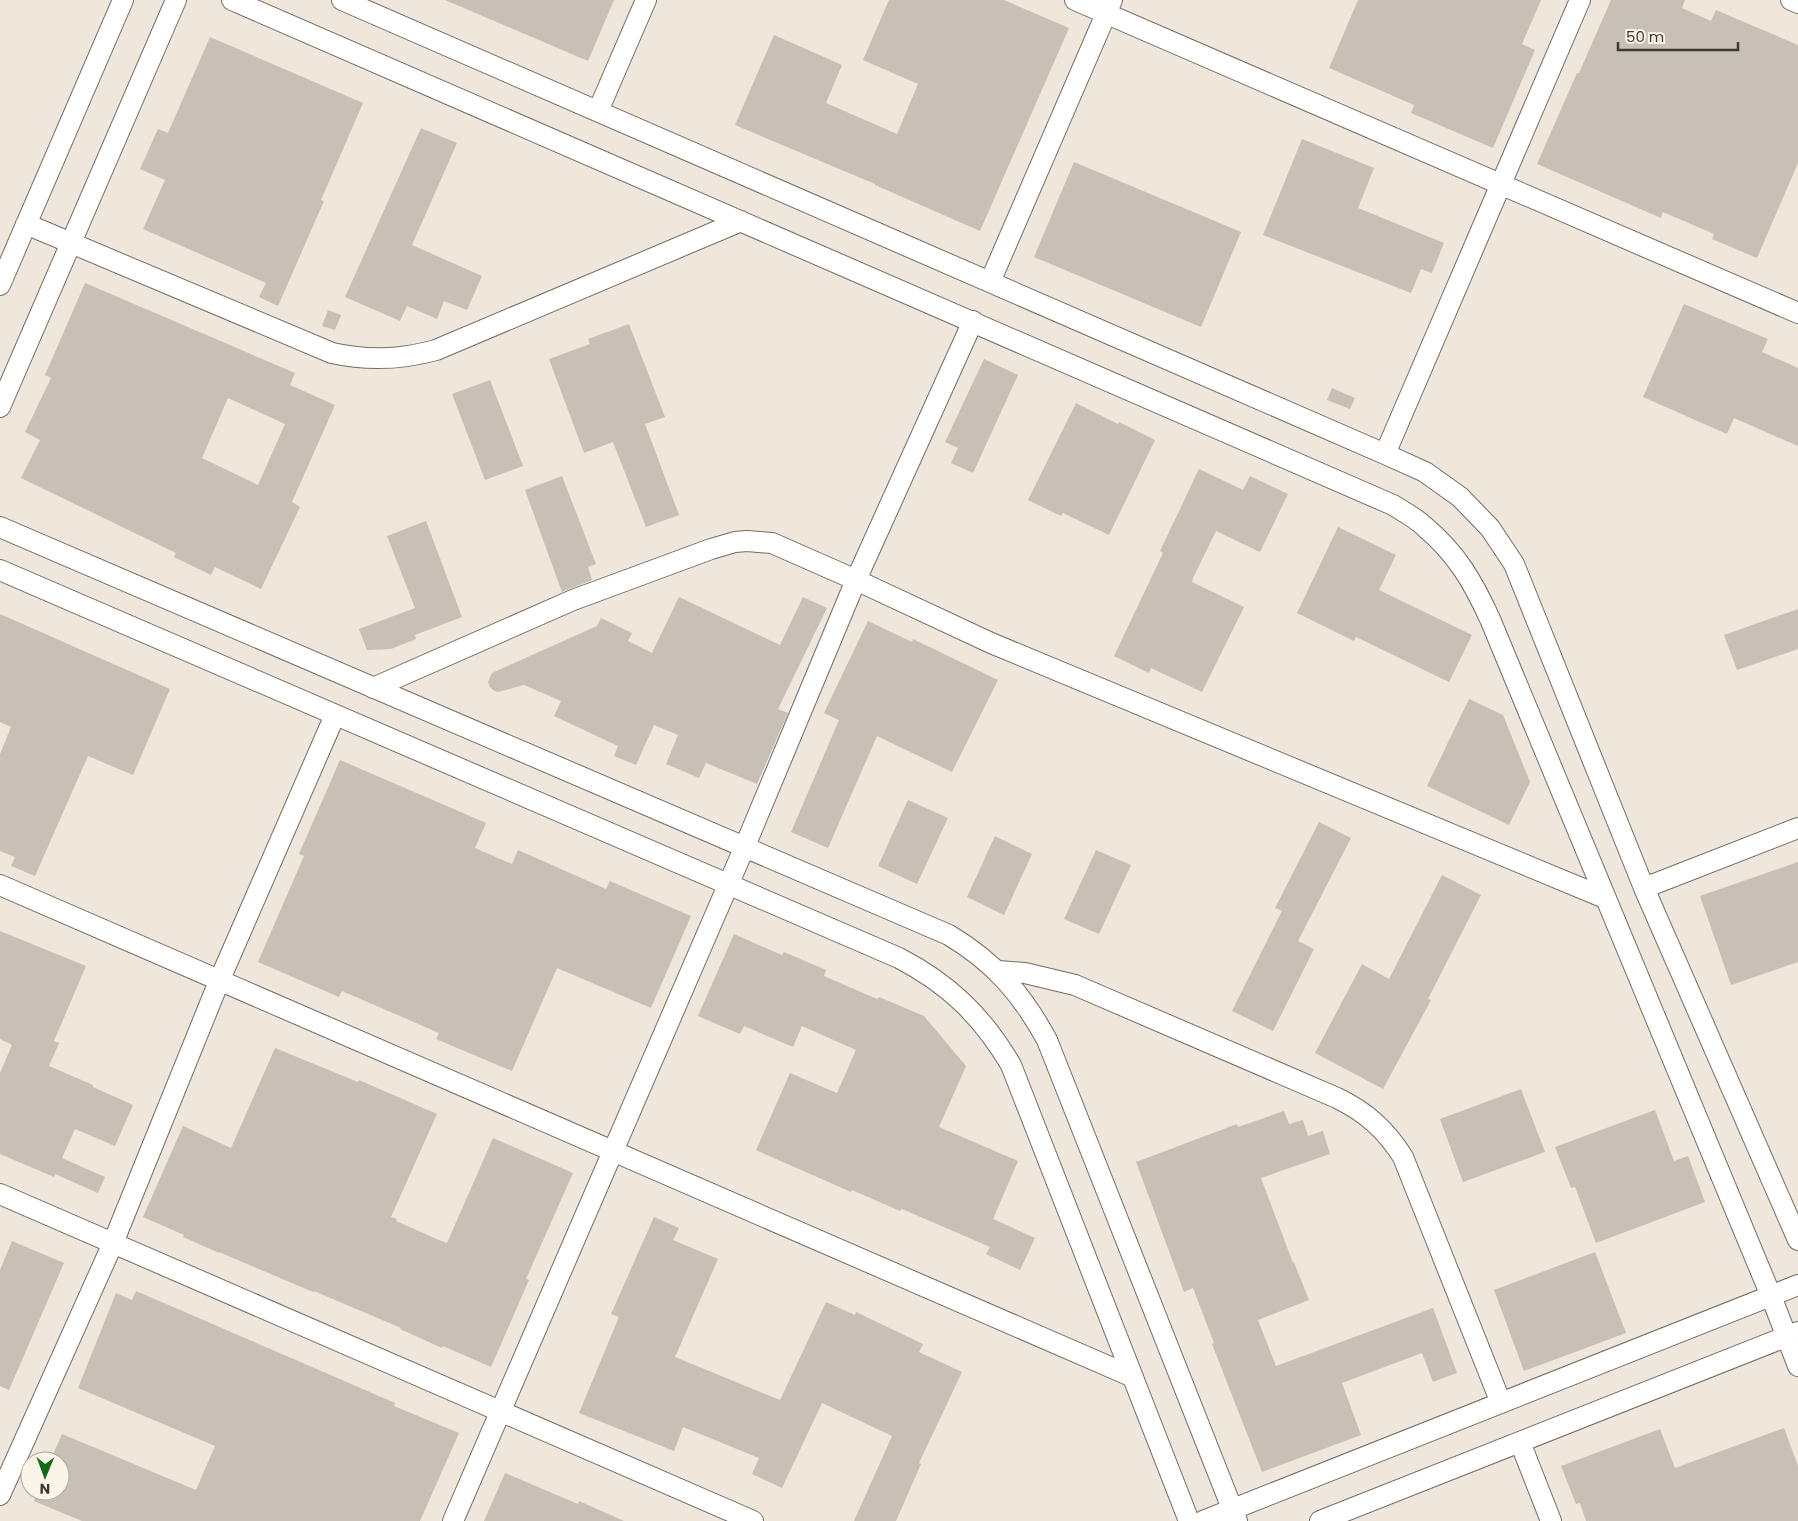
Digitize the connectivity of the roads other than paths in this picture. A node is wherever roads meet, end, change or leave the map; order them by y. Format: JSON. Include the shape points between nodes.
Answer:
{"nodes":[{"id":1,"x":123,"y":0,"type":"edge"},
{"id":2,"x":176,"y":0,"type":"edge"},
{"id":3,"x":232,"y":0,"type":"edge"},
{"id":4,"x":342,"y":0,"type":"edge"},
{"id":5,"x":646,"y":0,"type":"edge"},
{"id":6,"x":1075,"y":0,"type":"edge"},
{"id":7,"x":1580,"y":0,"type":"edge"},
{"id":8,"x":1791,"y":0,"type":"edge"},
{"id":9,"x":1798,"y":3,"type":"edge"},
{"id":10,"x":1109,"y":7,"type":"edge"},
{"id":11,"x":598,"y":111,"type":"junction"},
{"id":12,"x":1501,"y":184,"type":"junction"},
{"id":13,"x":740,"y":221,"type":"junction"},
{"id":14,"x":26,"y":224,"type":"junction"},
{"id":15,"x":71,"y":243,"type":"junction"},
{"id":16,"x":990,"y":282,"type":"junction"},
{"id":17,"x":0,"y":285,"type":"edge"},
{"id":18,"x":1798,"y":313,"type":"edge"},
{"id":19,"x":973,"y":322,"type":"junction"},
{"id":20,"x":0,"y":407,"type":"edge"},
{"id":21,"x":1385,"y":454,"type":"junction"},
{"id":22,"x":0,"y":527,"type":"edge"},
{"id":23,"x":0,"y":570,"type":"edge"},
{"id":24,"x":856,"y":580,"type":"junction"},
{"id":25,"x":373,"y":688,"type":"junction"},
{"id":26,"x":336,"y":715,"type":"junction"},
{"id":27,"x":1798,"y":828,"type":"edge"},
{"id":28,"x":745,"y":846,"type":"junction"},
{"id":29,"x":0,"y":885,"type":"edge"},
{"id":30,"x":728,"y":885,"type":"junction"},
{"id":31,"x":1644,"y":888,"type":"junction"},
{"id":32,"x":1605,"y":898,"type":"junction"},
{"id":33,"x":998,"y":971,"type":"junction"},
{"id":34,"x":220,"y":979,"type":"junction"},
{"id":35,"x":613,"y":1151,"type":"junction"},
{"id":36,"x":0,"y":1194,"type":"edge"},
{"id":37,"x":1798,"y":1240,"type":"edge"},
{"id":38,"x":113,"y":1243,"type":"junction"},
{"id":39,"x":1798,"y":1285,"type":"edge"},
{"id":40,"x":1771,"y":1296,"type":"junction"},
{"id":41,"x":1792,"y":1334,"type":"edge"},
{"id":42,"x":1798,"y":1366,"type":"edge"},
{"id":43,"x":1133,"y":1378,"type":"junction"},
{"id":44,"x":1501,"y":1403,"type":"junction"},
{"id":45,"x":500,"y":1412,"type":"junction"},
{"id":46,"x":1520,"y":1442,"type":"junction"},
{"id":47,"x":0,"y":1495,"type":"edge"},
{"id":48,"x":1235,"y":1515,"type":"edge"},
{"id":49,"x":453,"y":1521,"type":"edge"},
{"id":50,"x":753,"y":1521,"type":"edge"},
{"id":51,"x":1189,"y":1521,"type":"edge"},
{"id":52,"x":1204,"y":1521,"type":"edge"},
{"id":53,"x":1320,"y":1521,"type":"edge"},
{"id":54,"x":1551,"y":1521,"type":"edge"}],
"edges":[{"from":1,"to":14,"type":"street"},
{"from":2,"to":15,"type":"street"},
{"from":3,"to":13,"type":"street"},
{"from":4,"to":11,"type":"street"},
{"from":5,"to":11,"type":"street"},
{"from":6,"to":10,"type":"street"},
{"from":7,"to":12,"type":"street"},
{"from":8,"to":9,"type":"street"},
{"from":10,"to":12,"type":"street"},
{"from":10,"to":16,"type":"street"},
{"from":11,"to":16,"type":"street"},
{"from":12,"to":18,"type":"street"},
{"from":12,"to":21,"type":"street"},
{"from":13,"to":15,"type":"street","via":[[436,350],[384,360],[332,353]]},
{"from":13,"to":19,"type":"street"},
{"from":14,"to":15,"type":"street"},
{"from":14,"to":17,"type":"street"},
{"from":15,"to":20,"type":"street"},
{"from":16,"to":21,"type":"street"},
{"from":19,"to":24,"type":"street"},
{"from":19,"to":32,"type":"street","via":[[1393,505],[1425,526],[1452,553],[1474,584]]},
{"from":21,"to":31,"type":"street","via":[[1425,472],[1460,497],[1490,528],[1514,564]]},
{"from":22,"to":25,"type":"street"},
{"from":23,"to":26,"type":"street"},
{"from":24,"to":25,"type":"street","via":[[772,543],[735,542],[573,600]]},
{"from":24,"to":28,"type":"street"},
{"from":24,"to":32,"type":"street","via":[[991,643]]},
{"from":25,"to":28,"type":"street"},
{"from":26,"to":30,"type":"street"},
{"from":26,"to":34,"type":"street"},
{"from":27,"to":31,"type":"street"},
{"from":28,"to":30,"type":"street"},
{"from":28,"to":33,"type":"street","via":[[949,935]]},
{"from":29,"to":34,"type":"street"},
{"from":30,"to":35,"type":"street"},
{"from":30,"to":43,"type":"street","via":[[919,969],[955,995],[986,1027],[1011,1065]]},
{"from":31,"to":37,"type":"street"},
{"from":32,"to":40,"type":"street"},
{"from":33,"to":44,"type":"street","via":[[1025,973],[1075,986],[1337,1098],[1375,1122],[1403,1157]]},
{"from":33,"to":48,"type":"street","via":[[1026,1004],[1047,1040]]},
{"from":34,"to":35,"type":"street"},
{"from":34,"to":38,"type":"street"},
{"from":35,"to":43,"type":"street"},
{"from":35,"to":45,"type":"street"},
{"from":36,"to":38,"type":"street"},
{"from":38,"to":45,"type":"street"},
{"from":38,"to":47,"type":"street"},
{"from":39,"to":40,"type":"street"},
{"from":40,"to":41,"type":"street"},
{"from":40,"to":44,"type":"street"},
{"from":41,"to":42,"type":"street"},
{"from":41,"to":46,"type":"street"},
{"from":43,"to":51,"type":"street"},
{"from":44,"to":48,"type":"street"},
{"from":45,"to":49,"type":"street"},
{"from":45,"to":50,"type":"street"},
{"from":46,"to":53,"type":"street"},
{"from":46,"to":54,"type":"street"},
{"from":48,"to":52,"type":"street"}]}
